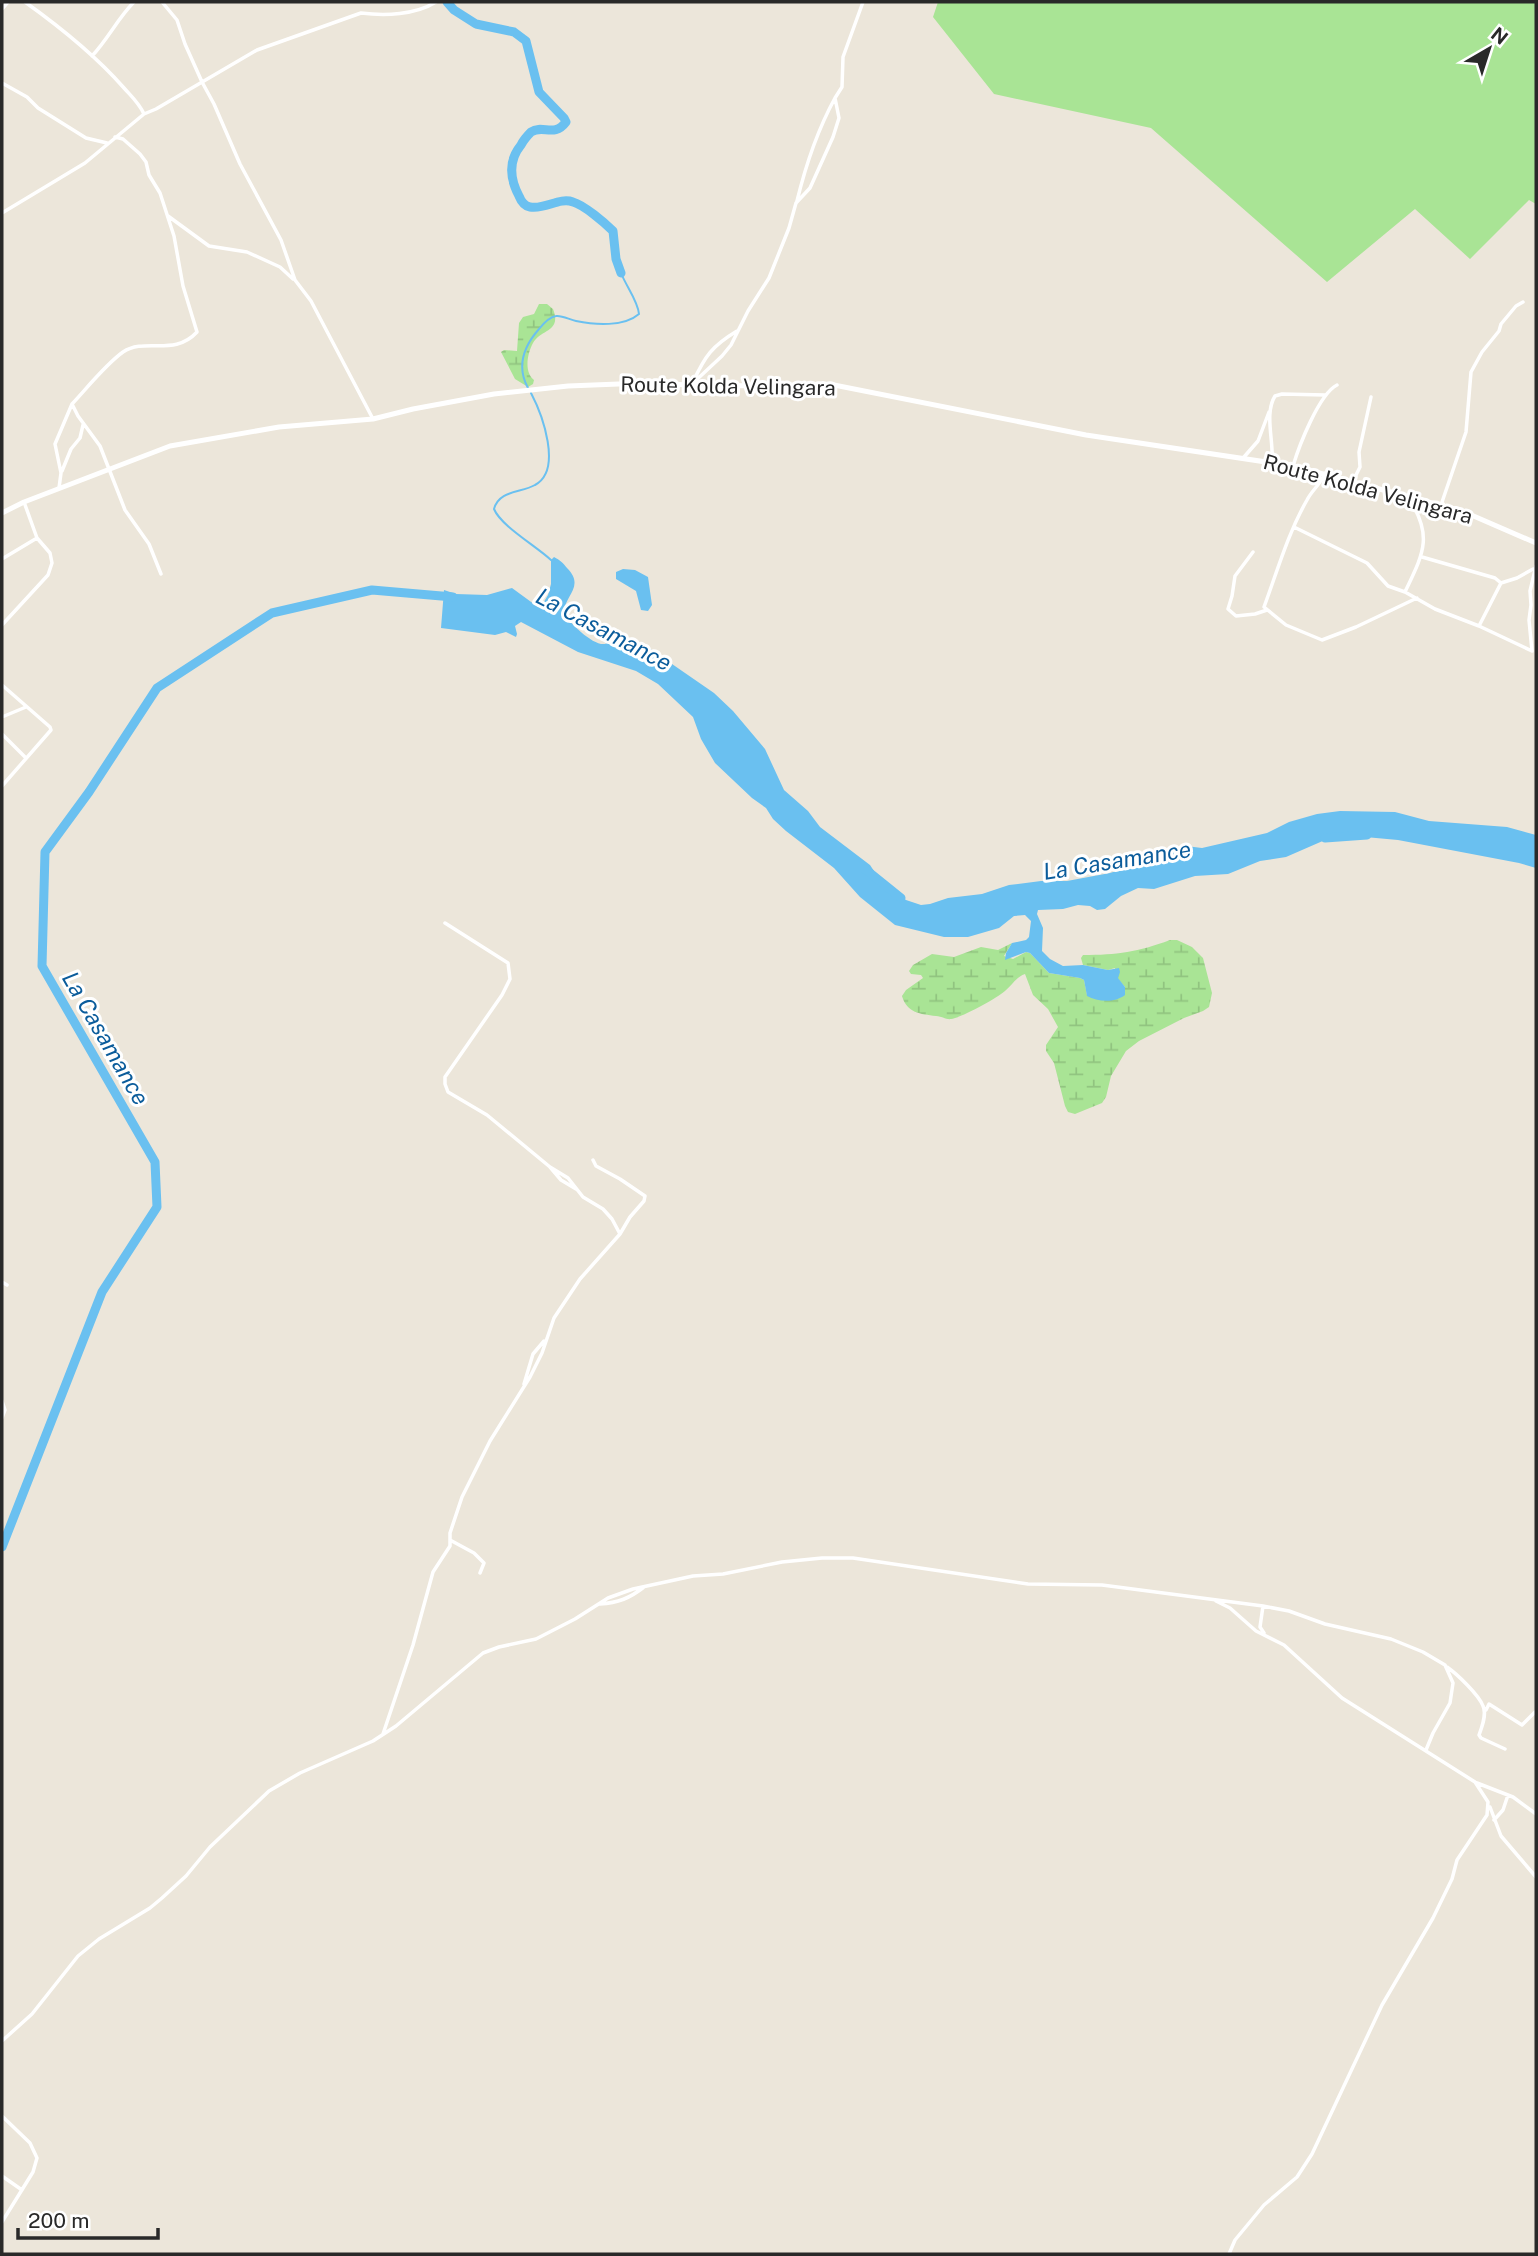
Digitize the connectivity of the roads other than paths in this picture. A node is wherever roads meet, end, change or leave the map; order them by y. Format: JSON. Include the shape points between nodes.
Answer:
{"nodes":[{"id":1,"x":8,"y":2,"type":"edge"},
{"id":2,"x":25,"y":2,"type":"edge"},
{"id":3,"x":134,"y":2,"type":"edge"},
{"id":4,"x":162,"y":2,"type":"edge"},
{"id":5,"x":436,"y":2,"type":"edge"},
{"id":6,"x":863,"y":2,"type":"edge"},
{"id":7,"x":2,"y":9,"type":"edge"},
{"id":8,"x":92,"y":56,"type":"junction"},
{"id":9,"x":202,"y":82,"type":"junction"},
{"id":10,"x":2,"y":83,"type":"edge"},
{"id":11,"x":835,"y":98,"type":"junction"},
{"id":12,"x":144,"y":114,"type":"junction"},
{"id":13,"x":125,"y":128,"type":"junction"},
{"id":14,"x":115,"y":137,"type":"junction"},
{"id":15,"x":107,"y":143,"type":"junction"},
{"id":16,"x":130,"y":144,"type":"junction"},
{"id":17,"x":796,"y":203,"type":"junction"},
{"id":18,"x":2,"y":213,"type":"edge"},
{"id":19,"x":166,"y":215,"type":"junction"},
{"id":20,"x":295,"y":280,"type":"junction"},
{"id":21,"x":1522,"y":302,"type":"dead end"},
{"id":22,"x":737,"y":331,"type":"junction"},
{"id":23,"x":692,"y":384,"type":"junction"},
{"id":24,"x":1337,"y":385,"type":"dead end"},
{"id":25,"x":1325,"y":395,"type":"junction"},
{"id":26,"x":1371,"y":397,"type":"dead end"},
{"id":27,"x":72,"y":404,"type":"junction"},
{"id":28,"x":1270,"y":410,"type":"junction"},
{"id":29,"x":373,"y":419,"type":"junction"},
{"id":30,"x":83,"y":424,"type":"junction"},
{"id":31,"x":1244,"y":457,"type":"junction"},
{"id":32,"x":1272,"y":462,"type":"junction"},
{"id":33,"x":1293,"y":466,"type":"junction"},
{"id":34,"x":109,"y":470,"type":"junction"},
{"id":35,"x":61,"y":473,"type":"junction"},
{"id":36,"x":1325,"y":473,"type":"junction"},
{"id":37,"x":1353,"y":481,"type":"junction"},
{"id":38,"x":59,"y":488,"type":"junction"},
{"id":39,"x":1408,"y":496,"type":"junction"},
{"id":40,"x":24,"y":502,"type":"junction"},
{"id":41,"x":1441,"y":505,"type":"junction"},
{"id":42,"x":2,"y":513,"type":"edge"},
{"id":43,"x":1294,"y":527,"type":"junction"},
{"id":44,"x":37,"y":538,"type":"junction"},
{"id":45,"x":1536,"y":542,"type":"edge"},
{"id":46,"x":1253,"y":552,"type":"dead end"},
{"id":47,"x":1422,"y":557,"type":"junction"},
{"id":48,"x":2,"y":559,"type":"edge"},
{"id":49,"x":1536,"y":567,"type":"edge"},
{"id":50,"x":161,"y":574,"type":"dead end"},
{"id":51,"x":1501,"y":583,"type":"junction"},
{"id":52,"x":1405,"y":592,"type":"junction"},
{"id":53,"x":1417,"y":598,"type":"junction"},
{"id":54,"x":1267,"y":610,"type":"junction"},
{"id":55,"x":2,"y":625,"type":"edge"},
{"id":56,"x":1479,"y":626,"type":"junction"},
{"id":57,"x":2,"y":685,"type":"edge"},
{"id":58,"x":26,"y":707,"type":"junction"},
{"id":59,"x":2,"y":717,"type":"edge"},
{"id":60,"x":2,"y":734,"type":"edge"},
{"id":61,"x":26,"y":758,"type":"junction"},
{"id":62,"x":2,"y":784,"type":"edge"},
{"id":63,"x":445,"y":923,"type":"dead end"},
{"id":64,"x":593,"y":1160,"type":"dead end"},
{"id":65,"x":620,"y":1234,"type":"junction"},
{"id":66,"x":2,"y":1282,"type":"edge"},
{"id":67,"x":7,"y":1286,"type":"dead end"},
{"id":68,"x":2,"y":1401,"type":"edge"},
{"id":69,"x":2,"y":1418,"type":"edge"},
{"id":70,"x":450,"y":1540,"type":"junction"},
{"id":71,"x":480,"y":1573,"type":"dead end"},
{"id":72,"x":1214,"y":1600,"type":"junction"},
{"id":73,"x":1263,"y":1606,"type":"junction"},
{"id":74,"x":1265,"y":1635,"type":"junction"},
{"id":75,"x":1445,"y":1665,"type":"junction"},
{"id":76,"x":1485,"y":1712,"type":"junction"},
{"id":77,"x":1535,"y":1712,"type":"edge"},
{"id":78,"x":383,"y":1734,"type":"junction"},
{"id":79,"x":1505,"y":1749,"type":"dead end"},
{"id":80,"x":1426,"y":1750,"type":"junction"},
{"id":81,"x":1475,"y":1782,"type":"junction"},
{"id":82,"x":1508,"y":1795,"type":"junction"},
{"id":83,"x":1488,"y":1802,"type":"junction"},
{"id":84,"x":1536,"y":1814,"type":"edge"},
{"id":85,"x":1494,"y":1821,"type":"junction"},
{"id":86,"x":1536,"y":1877,"type":"edge"},
{"id":87,"x":2,"y":2041,"type":"edge"},
{"id":88,"x":2,"y":2116,"type":"edge"},
{"id":89,"x":2,"y":2176,"type":"edge"},
{"id":90,"x":22,"y":2190,"type":"junction"},
{"id":91,"x":2,"y":2222,"type":"edge"},
{"id":92,"x":1229,"y":2254,"type":"edge"}],
"edges":[{"from":1,"to":7,"type":"street"},
{"from":2,"to":8,"type":"street"},
{"from":3,"to":8,"type":"street"},
{"from":4,"to":9,"type":"street","via":[[177,20]]},
{"from":5,"to":9,"type":"street","via":[[397,14],[361,13],[339,19],[257,50]]},
{"from":6,"to":11,"type":"street","via":[[843,57],[842,87]]},
{"from":8,"to":12,"type":"street","via":[[138,101]]},
{"from":9,"to":12,"type":"street"},
{"from":9,"to":20,"type":"street","via":[[281,240]]},
{"from":10,"to":15,"type":"street","via":[[86,138]]},
{"from":11,"to":17,"type":"street","via":[[806,163]]},
{"from":11,"to":17,"type":"street","via":[[839,118],[833,137],[810,188]]},
{"from":12,"to":13,"type":"street"},
{"from":13,"to":14,"type":"street"},
{"from":13,"to":16,"type":"street"},
{"from":14,"to":15,"type":"street"},
{"from":14,"to":16,"type":"street"},
{"from":15,"to":18,"type":"street","via":[[85,163]]},
{"from":16,"to":19,"type":"street","via":[[146,162]]},
{"from":17,"to":22,"type":"street","via":[[769,278]]},
{"from":19,"to":20,"type":"street","via":[[209,246],[249,253],[280,267]]},
{"from":19,"to":27,"type":"street","via":[[197,332],[184,342],[125,351]]},
{"from":20,"to":29,"type":"street","via":[[311,300]]},
{"from":21,"to":41,"type":"street","via":[[1501,324],[1471,372],[1466,432]]},
{"from":22,"to":23,"type":"street","via":[[722,356]]},
{"from":22,"to":23,"type":"street","via":[[711,350]]},
{"from":23,"to":29,"type":"main road","name":"Route Kolda Velingara","via":[[533,389]]},
{"from":23,"to":31,"type":"main road","name":"Route Kolda Velingara","via":[[834,385],[1086,435]]},
{"from":24,"to":25,"type":"street"},
{"from":25,"to":28,"type":"street","via":[[1282,394],[1275,396]]},
{"from":25,"to":33,"type":"street"},
{"from":26,"to":37,"type":"street","via":[[1360,467]]},
{"from":27,"to":30,"type":"street"},
{"from":27,"to":35,"type":"street","via":[[55,439]]},
{"from":28,"to":31,"type":"street","via":[[1258,441]]},
{"from":28,"to":32,"type":"street"},
{"from":29,"to":34,"type":"main road","name":"Route Kolda Velingara","via":[[192,441]]},
{"from":30,"to":34,"type":"street","via":[[100,446]]},
{"from":30,"to":35,"type":"street"},
{"from":31,"to":32,"type":"main road","name":"Route Kolda Velingara"},
{"from":32,"to":33,"type":"main road","name":"Route Kolda Velingara"},
{"from":33,"to":36,"type":"main road","name":"Route Kolda Velingara"},
{"from":34,"to":38,"type":"main road","name":"Route Kolda Velingara"},
{"from":34,"to":50,"type":"street","via":[[125,510],[149,544]]},
{"from":35,"to":38,"type":"street"},
{"from":36,"to":37,"type":"main road","name":"Route Kolda Velingara"},
{"from":36,"to":43,"type":"street"},
{"from":37,"to":39,"type":"main road","name":"Route Kolda Velingara"},
{"from":38,"to":40,"type":"main road","name":"Route Kolda Velingara"},
{"from":39,"to":41,"type":"main road","name":"Route Kolda Velingara"},
{"from":39,"to":47,"type":"street","via":[[1423,526]]},
{"from":40,"to":42,"type":"main road","name":"Route Kolda Velingara"},
{"from":40,"to":44,"type":"street"},
{"from":41,"to":45,"type":"main road","name":"Route Kolda Velingara"},
{"from":43,"to":52,"type":"street","via":[[1367,563],[1388,586]]},
{"from":43,"to":54,"type":"street","via":[[1264,607]]},
{"from":44,"to":48,"type":"street"},
{"from":44,"to":55,"type":"street","via":[[50,554],[48,575]]},
{"from":46,"to":54,"type":"street","via":[[1235,576],[1228,609],[1236,616]]},
{"from":47,"to":51,"type":"street"},
{"from":47,"to":52,"type":"street"},
{"from":49,"to":51,"type":"street"},
{"from":49,"to":56,"type":"street","via":[[1530,591],[1532,651]]},
{"from":51,"to":56,"type":"street"},
{"from":52,"to":53,"type":"street"},
{"from":53,"to":54,"type":"street","via":[[1322,640],[1286,625]]},
{"from":53,"to":56,"type":"street"},
{"from":57,"to":58,"type":"street"},
{"from":58,"to":59,"type":"street"},
{"from":58,"to":61,"type":"street","via":[[51,730]]},
{"from":60,"to":61,"type":"street"},
{"from":61,"to":62,"type":"street"},
{"from":63,"to":65,"type":"street","via":[[508,963],[511,974],[502,995],[446,1077],[448,1092],[487,1115],[568,1178],[603,1209]]},
{"from":64,"to":65,"type":"street","via":[[646,1196]]},
{"from":65,"to":70,"type":"street","via":[[580,1279],[531,1359],[523,1387],[462,1497]]},
{"from":66,"to":67,"type":"street"},
{"from":68,"to":69,"type":"street"},
{"from":70,"to":71,"type":"street","via":[[484,1563]]},
{"from":70,"to":78,"type":"street","via":[[433,1572]]},
{"from":72,"to":73,"type":"street"},
{"from":72,"to":74,"type":"street"},
{"from":72,"to":78,"type":"street","via":[[1102,1585],[1028,1584],[839,1558],[693,1576],[620,1593],[536,1639],[483,1653]]},
{"from":73,"to":74,"type":"street","via":[[1260,1627]]},
{"from":73,"to":75,"type":"street","via":[[1391,1639]]},
{"from":74,"to":80,"type":"street","via":[[1284,1645],[1342,1698]]},
{"from":75,"to":76,"type":"street"},
{"from":75,"to":80,"type":"street","via":[[1454,1692]]},
{"from":76,"to":77,"type":"street","via":[[1489,1704],[1522,1725]]},
{"from":76,"to":79,"type":"street","via":[[1479,1735]]},
{"from":78,"to":87,"type":"street","via":[[268,1791],[162,1898],[78,1956],[32,2014]]},
{"from":80,"to":81,"type":"street"},
{"from":81,"to":82,"type":"street"},
{"from":81,"to":83,"type":"street"},
{"from":82,"to":84,"type":"street"},
{"from":82,"to":85,"type":"street"},
{"from":83,"to":85,"type":"street"},
{"from":83,"to":92,"type":"street","via":[[1487,1815],[1457,1860],[1433,1918],[1382,2005],[1312,2154],[1297,2177],[1264,2205]]},
{"from":85,"to":86,"type":"street"},
{"from":88,"to":90,"type":"street","via":[[30,2143],[37,2158]]},
{"from":89,"to":90,"type":"street"},
{"from":90,"to":91,"type":"street"}]}
